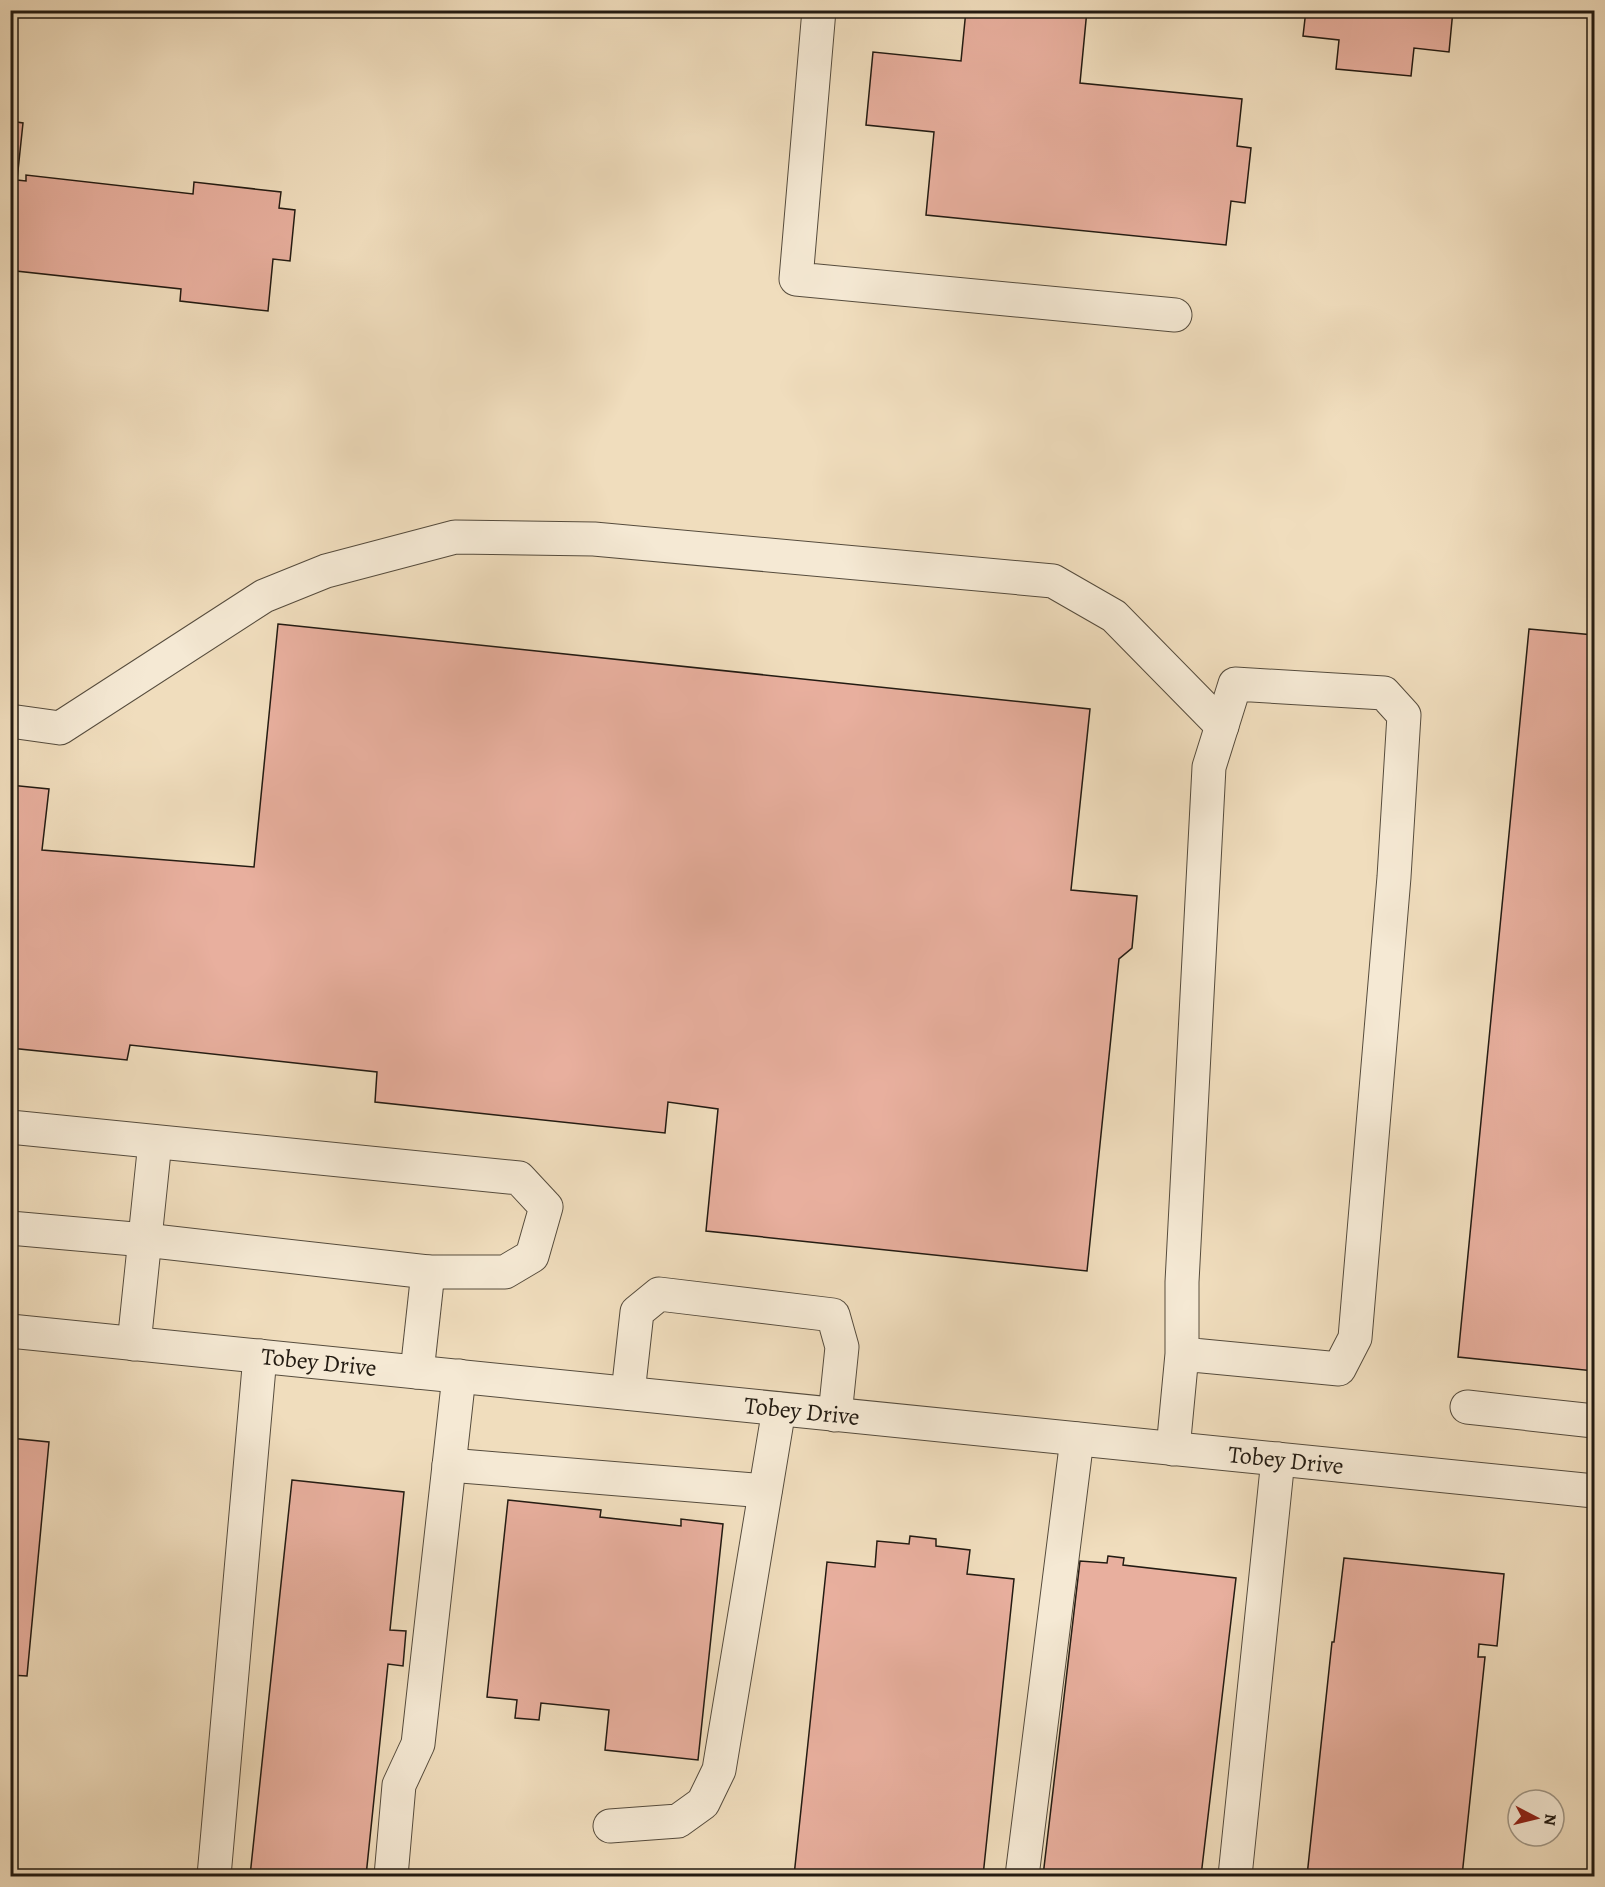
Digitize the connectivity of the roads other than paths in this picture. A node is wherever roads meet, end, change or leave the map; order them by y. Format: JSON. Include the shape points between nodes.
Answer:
{"nodes":[{"id":1,"x":819,"y":10,"type":"edge"},
{"id":2,"x":1175,"y":315,"type":"dead end"},
{"id":3,"x":10,"y":721,"type":"edge"},
{"id":4,"x":1222,"y":726,"type":"junction"},
{"id":5,"x":10,"y":1128,"type":"edge"},
{"id":6,"x":155,"y":1142,"type":"junction"},
{"id":7,"x":10,"y":1228,"type":"edge"},
{"id":8,"x":145,"y":1240,"type":"junction"},
{"id":9,"x":428,"y":1272,"type":"junction"},
{"id":10,"x":10,"y":1331,"type":"edge"},
{"id":11,"x":134,"y":1344,"type":"junction"},
{"id":12,"x":1182,"y":1354,"type":"junction"},
{"id":13,"x":260,"y":1356,"type":"junction"},
{"id":14,"x":417,"y":1372,"type":"junction"},
{"id":15,"x":459,"y":1376,"type":"junction"},
{"id":16,"x":628,"y":1393,"type":"junction"},
{"id":17,"x":1467,"y":1407,"type":"dead end"},
{"id":18,"x":779,"y":1409,"type":"junction"},
{"id":19,"x":835,"y":1415,"type":"junction"},
{"id":20,"x":1594,"y":1421,"type":"edge"},
{"id":21,"x":1077,"y":1439,"type":"junction"},
{"id":22,"x":1173,"y":1449,"type":"junction"},
{"id":23,"x":1278,"y":1459,"type":"junction"},
{"id":24,"x":449,"y":1465,"type":"junction"},
{"id":25,"x":765,"y":1491,"type":"junction"},
{"id":26,"x":1594,"y":1491,"type":"edge"},
{"id":27,"x":610,"y":1826,"type":"dead end"},
{"id":28,"x":214,"y":1876,"type":"edge"},
{"id":29,"x":391,"y":1876,"type":"edge"},
{"id":30,"x":1022,"y":1876,"type":"edge"},
{"id":31,"x":1235,"y":1876,"type":"edge"}],
"edges":[{"from":1,"to":2,"type":"street","via":[[796,279]]},
{"from":3,"to":4,"type":"street","via":[[60,728],[264,596],[326,571],[455,537],[594,539],[1053,581],[1114,616]]},
{"from":4,"to":12,"type":"street","via":[[1209,767],[1182,1282]]},
{"from":4,"to":12,"type":"street","via":[[1235,684],[1384,693],[1404,715],[1355,1338],[1339,1369]]},
{"from":5,"to":6,"type":"street"},
{"from":6,"to":8,"type":"street"},
{"from":6,"to":9,"type":"street","via":[[519,1178],[546,1207],[532,1256],[505,1272]]},
{"from":7,"to":8,"type":"street"},
{"from":8,"to":9,"type":"street"},
{"from":8,"to":11,"type":"street"},
{"from":9,"to":14,"type":"street"},
{"from":10,"to":11,"type":"street","name":"Tobey Drive"},
{"from":11,"to":13,"type":"street","name":"Tobey Drive"},
{"from":12,"to":22,"type":"street"},
{"from":13,"to":14,"type":"street","name":"Tobey Drive"},
{"from":13,"to":28,"type":"street"},
{"from":14,"to":15,"type":"street","name":"Tobey Drive"},
{"from":15,"to":16,"type":"street","name":"Tobey Drive"},
{"from":15,"to":24,"type":"street"},
{"from":16,"to":18,"type":"street","name":"Tobey Drive"},
{"from":16,"to":19,"type":"street","via":[[637,1312],[659,1294],[833,1315],[842,1347]]},
{"from":17,"to":20,"type":"street"},
{"from":18,"to":19,"type":"street","name":"Tobey Drive"},
{"from":18,"to":25,"type":"street"},
{"from":19,"to":21,"type":"street","name":"Tobey Drive"},
{"from":21,"to":22,"type":"street","name":"Tobey Drive"},
{"from":21,"to":30,"type":"street"},
{"from":22,"to":23,"type":"street","name":"Tobey Drive"},
{"from":23,"to":26,"type":"street","name":"Tobey Drive"},
{"from":23,"to":31,"type":"street"},
{"from":24,"to":25,"type":"street"},
{"from":24,"to":29,"type":"street","via":[[417,1744],[399,1785]]},
{"from":25,"to":27,"type":"street","via":[[719,1770],[703,1803],[678,1821]]}]}
